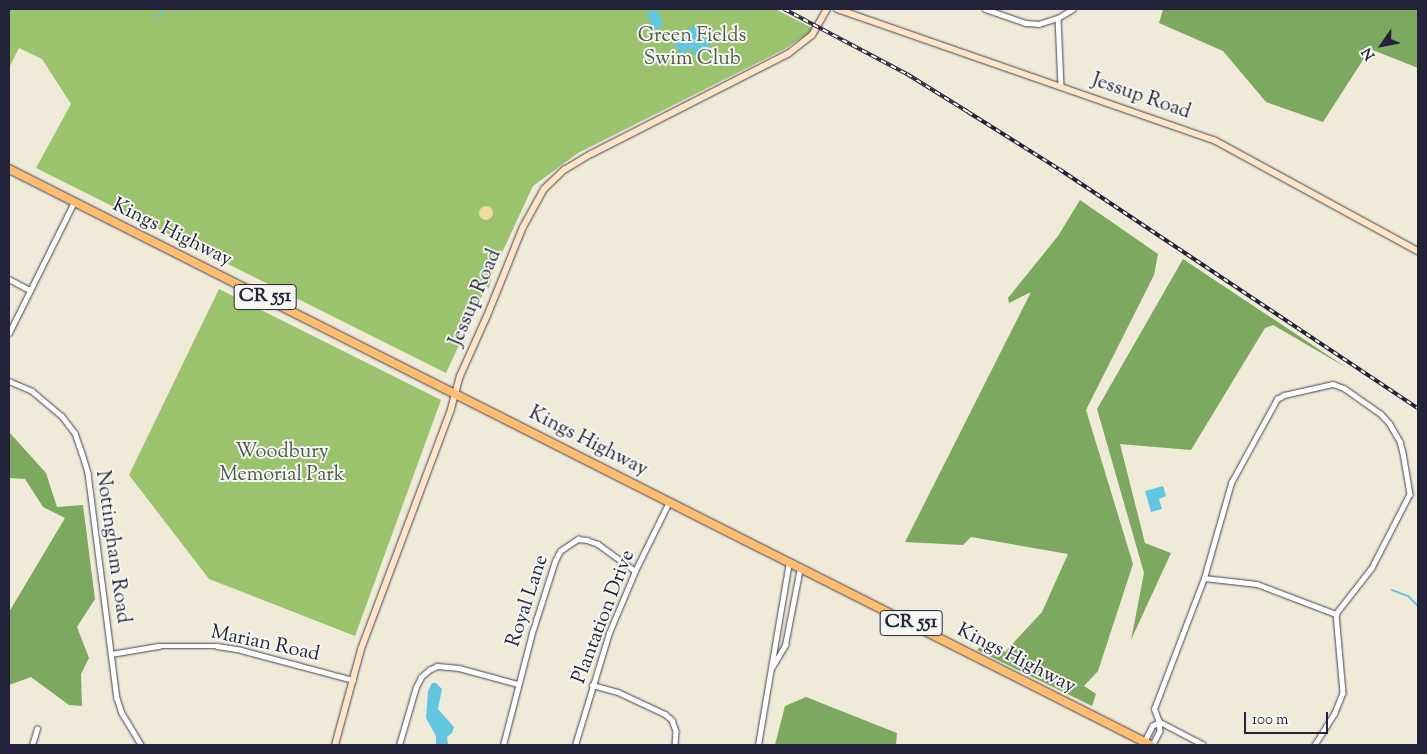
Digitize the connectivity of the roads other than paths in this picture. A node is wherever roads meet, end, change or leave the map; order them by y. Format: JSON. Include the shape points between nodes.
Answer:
{"nodes":[{"id":1,"x":827,"y":9,"type":"edge"},
{"id":2,"x":837,"y":9,"type":"edge"},
{"id":3,"x":985,"y":9,"type":"edge"},
{"id":4,"x":1073,"y":9,"type":"edge"},
{"id":5,"x":1058,"y":18,"type":"junction"},
{"id":6,"x":1061,"y":87,"type":"junction"},
{"id":7,"x":9,"y":169,"type":"edge"},
{"id":8,"x":74,"y":202,"type":"junction"},
{"id":9,"x":1418,"y":251,"type":"edge"},
{"id":10,"x":9,"y":279,"type":"edge"},
{"id":11,"x":30,"y":290,"type":"junction"},
{"id":12,"x":9,"y":333,"type":"edge"},
{"id":13,"x":9,"y":381,"type":"edge"},
{"id":14,"x":455,"y":393,"type":"junction"},
{"id":15,"x":670,"y":502,"type":"junction"},
{"id":16,"x":789,"y":562,"type":"junction"},
{"id":17,"x":800,"y":568,"type":"junction"},
{"id":18,"x":635,"y":571,"type":"junction"},
{"id":19,"x":1204,"y":578,"type":"junction"},
{"id":20,"x":1336,"y":614,"type":"junction"},
{"id":21,"x":111,"y":654,"type":"junction"},
{"id":22,"x":771,"y":668,"type":"junction"},
{"id":23,"x":353,"y":680,"type":"junction"},
{"id":24,"x":518,"y":684,"type":"junction"},
{"id":25,"x":592,"y":685,"type":"junction"},
{"id":26,"x":1159,"y":722,"type":"junction"},
{"id":27,"x":36,"y":729,"type":"dead end"},
{"id":28,"x":1149,"y":744,"type":"edge"},
{"id":29,"x":32,"y":745,"type":"edge"},
{"id":30,"x":141,"y":745,"type":"edge"},
{"id":31,"x":335,"y":745,"type":"edge"},
{"id":32,"x":399,"y":745,"type":"edge"},
{"id":33,"x":502,"y":745,"type":"edge"},
{"id":34,"x":575,"y":745,"type":"edge"},
{"id":35,"x":675,"y":745,"type":"edge"},
{"id":36,"x":758,"y":745,"type":"edge"},
{"id":37,"x":1203,"y":745,"type":"edge"},
{"id":38,"x":1315,"y":745,"type":"edge"}],
"edges":[{"from":1,"to":14,"type":"street","name":"Jessup Road","via":[[812,35],[789,52],[591,154],[564,170],[544,189],[523,227]]},
{"from":2,"to":6,"type":"street","name":"Jessup Road"},
{"from":3,"to":5,"type":"street","via":[[1026,23],[1045,23]]},
{"from":4,"to":5,"type":"street"},
{"from":5,"to":6,"type":"street"},
{"from":6,"to":9,"type":"street","name":"Jessup Road","via":[[1214,140]]},
{"from":7,"to":8,"type":"main road","name":"Kings Highway","number":"CR 551"},
{"from":8,"to":11,"type":"street"},
{"from":8,"to":14,"type":"main road","name":"Kings Highway","number":"CR 551"},
{"from":10,"to":11,"type":"street"},
{"from":11,"to":12,"type":"street"},
{"from":13,"to":21,"type":"street","name":"Nottingham Road","via":[[47,402],[62,416],[77,440],[88,473]]},
{"from":14,"to":15,"type":"main road","name":"Kings Highway","number":"CR 551"},
{"from":14,"to":23,"type":"street","name":"Jessup Road"},
{"from":15,"to":16,"type":"main road","name":"Kings Highway","number":"CR 551"},
{"from":15,"to":18,"type":"street","name":"Plantation Drive"},
{"from":16,"to":17,"type":"main road","name":"Kings Highway","number":"CR 551"},
{"from":16,"to":22,"type":"street"},
{"from":17,"to":22,"type":"street","via":[[784,645]]},
{"from":17,"to":28,"type":"main road","name":"Kings Highway","number":"CR 551"},
{"from":18,"to":24,"type":"street","name":"Royal Lane","via":[[598,544],[587,540],[578,539],[560,551],[554,561]]},
{"from":18,"to":25,"type":"street","name":"Plantation Drive"},
{"from":19,"to":20,"type":"street","via":[[1257,584]]},
{"from":19,"to":20,"type":"street","via":[[1231,483],[1273,406],[1284,395],[1333,384],[1382,414],[1390,424],[1400,441],[1410,487],[1408,498],[1378,558]]},
{"from":19,"to":26,"type":"street","via":[[1156,700],[1155,716]]},
{"from":20,"to":38,"type":"street","via":[[1343,693]]},
{"from":21,"to":23,"type":"street","name":"Marian Road","via":[[159,646],[217,646]]},
{"from":21,"to":30,"type":"street","name":"Nottingham Road","via":[[117,698]]},
{"from":22,"to":36,"type":"street"},
{"from":23,"to":31,"type":"street","name":"Jessup Road"},
{"from":24,"to":32,"type":"street","via":[[460,668],[437,666],[428,670],[416,687]]},
{"from":24,"to":33,"type":"street","name":"Royal Lane"},
{"from":25,"to":34,"type":"street","name":"Plantation Drive"},
{"from":25,"to":35,"type":"street","via":[[618,692],[665,714],[672,720],[676,731]]},
{"from":26,"to":28,"type":"street","via":[[1160,731]]},
{"from":26,"to":28,"type":"street","via":[[1152,726]]},
{"from":26,"to":37,"type":"street"},
{"from":27,"to":29,"type":"street"}]}
